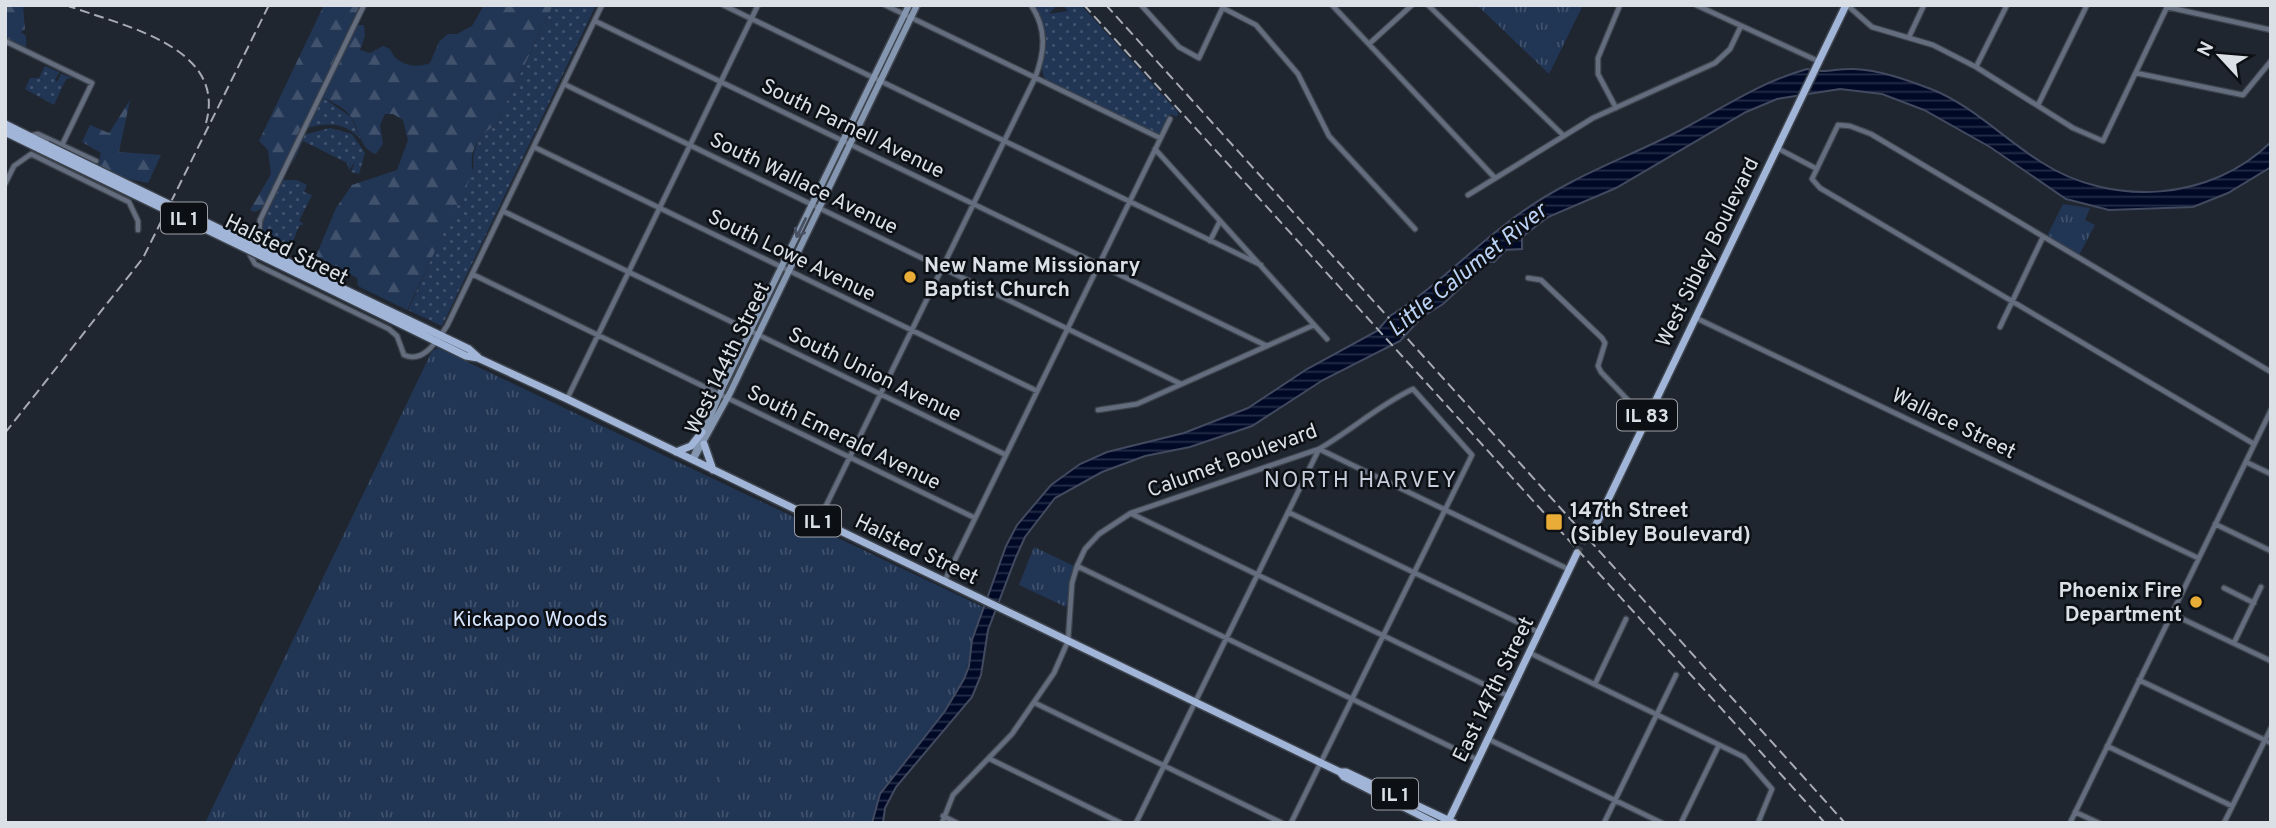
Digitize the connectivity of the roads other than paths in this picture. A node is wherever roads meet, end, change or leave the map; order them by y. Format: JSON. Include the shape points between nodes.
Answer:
{"nodes":[{"id":1,"x":364,"y":5,"type":"edge"},
{"id":2,"x":602,"y":5,"type":"edge"},
{"id":3,"x":723,"y":5,"type":"edge"},
{"id":4,"x":758,"y":5,"type":"edge"},
{"id":5,"x":885,"y":5,"type":"edge"},
{"id":6,"x":909,"y":5,"type":"edge"},
{"id":7,"x":917,"y":5,"type":"edge"},
{"id":8,"x":1031,"y":5,"type":"edge"},
{"id":9,"x":1332,"y":5,"type":"edge"},
{"id":10,"x":1412,"y":5,"type":"edge"},
{"id":11,"x":1428,"y":5,"type":"edge"},
{"id":12,"x":1620,"y":5,"type":"edge"},
{"id":13,"x":1696,"y":5,"type":"edge"},
{"id":14,"x":1846,"y":5,"type":"edge"},
{"id":15,"x":1924,"y":5,"type":"edge"},
{"id":16,"x":2007,"y":5,"type":"edge"},
{"id":17,"x":2087,"y":5,"type":"edge"},
{"id":18,"x":1144,"y":6,"type":"edge"},
{"id":19,"x":1224,"y":6,"type":"edge"},
{"id":20,"x":2168,"y":6,"type":"edge"},
{"id":21,"x":908,"y":16,"type":"junction"},
{"id":22,"x":751,"y":19,"type":"junction"},
{"id":23,"x":595,"y":21,"type":"junction"},
{"id":24,"x":1741,"y":26,"type":"junction"},
{"id":25,"x":2271,"y":30,"type":"edge"},
{"id":26,"x":1909,"y":37,"type":"junction"},
{"id":27,"x":5,"y":41,"type":"edge"},
{"id":28,"x":1369,"y":44,"type":"junction"},
{"id":29,"x":2271,"y":61,"type":"edge"},
{"id":30,"x":1818,"y":63,"type":"junction"},
{"id":31,"x":1976,"y":67,"type":"junction"},
{"id":32,"x":2136,"y":72,"type":"junction"},
{"id":33,"x":1035,"y":78,"type":"junction"},
{"id":34,"x":877,"y":80,"type":"junction"},
{"id":35,"x":722,"y":82,"type":"junction"},
{"id":36,"x":564,"y":84,"type":"junction"},
{"id":37,"x":2038,"y":105,"type":"junction"},
{"id":38,"x":1616,"y":108,"type":"junction"},
{"id":39,"x":1170,"y":119,"type":"dead end"},
{"id":40,"x":5,"y":124,"type":"edge"},
{"id":41,"x":5,"y":132,"type":"edge"},
{"id":42,"x":29,"y":136,"type":"junction"},
{"id":43,"x":1564,"y":136,"type":"junction"},
{"id":44,"x":1160,"y":138,"type":"junction"},
{"id":45,"x":843,"y":141,"type":"junction"},
{"id":46,"x":1004,"y":141,"type":"junction"},
{"id":47,"x":850,"y":144,"type":"junction"},
{"id":48,"x":62,"y":145,"type":"junction"},
{"id":49,"x":691,"y":146,"type":"junction"},
{"id":50,"x":534,"y":147,"type":"junction"},
{"id":51,"x":46,"y":148,"type":"junction"},
{"id":52,"x":1777,"y":148,"type":"junction"},
{"id":53,"x":1155,"y":149,"type":"junction"},
{"id":54,"x":96,"y":161,"type":"dead end"},
{"id":55,"x":1817,"y":169,"type":"junction"},
{"id":56,"x":1495,"y":178,"type":"junction"},
{"id":57,"x":5,"y":184,"type":"edge"},
{"id":58,"x":1468,"y":195,"type":"dead end"},
{"id":59,"x":1129,"y":202,"type":"junction"},
{"id":60,"x":812,"y":204,"type":"junction"},
{"id":61,"x":974,"y":204,"type":"junction"},
{"id":62,"x":820,"y":208,"type":"junction"},
{"id":63,"x":661,"y":209,"type":"junction"},
{"id":64,"x":503,"y":211,"type":"junction"},
{"id":65,"x":1220,"y":220,"type":"junction"},
{"id":66,"x":1415,"y":229,"type":"dead end"},
{"id":67,"x":138,"y":230,"type":"dead end"},
{"id":68,"x":2043,"y":237,"type":"junction"},
{"id":69,"x":1210,"y":241,"type":"junction"},
{"id":70,"x":1098,"y":265,"type":"junction"},
{"id":71,"x":1261,"y":265,"type":"junction"},
{"id":72,"x":782,"y":267,"type":"junction"},
{"id":73,"x":943,"y":268,"type":"junction"},
{"id":74,"x":789,"y":271,"type":"junction"},
{"id":75,"x":629,"y":272,"type":"junction"},
{"id":76,"x":472,"y":274,"type":"junction"},
{"id":77,"x":1528,"y":278,"type":"dead end"},
{"id":78,"x":2013,"y":301,"type":"junction"},
{"id":79,"x":1696,"y":317,"type":"junction"},
{"id":80,"x":1314,"y":325,"type":"junction"},
{"id":81,"x":2000,"y":327,"type":"dead end"},
{"id":82,"x":1068,"y":328,"type":"junction"},
{"id":83,"x":912,"y":330,"type":"junction"},
{"id":84,"x":751,"y":331,"type":"junction"},
{"id":85,"x":598,"y":335,"type":"junction"},
{"id":86,"x":759,"y":335,"type":"junction"},
{"id":87,"x":438,"y":338,"type":"junction"},
{"id":88,"x":1327,"y":339,"type":"dead end"},
{"id":89,"x":1267,"y":346,"type":"junction"},
{"id":90,"x":2271,"y":372,"type":"edge"},
{"id":91,"x":1181,"y":384,"type":"junction"},
{"id":92,"x":1037,"y":391,"type":"junction"},
{"id":93,"x":720,"y":394,"type":"junction"},
{"id":94,"x":881,"y":394,"type":"junction"},
{"id":95,"x":728,"y":398,"type":"junction"},
{"id":96,"x":568,"y":399,"type":"junction"},
{"id":97,"x":1098,"y":410,"type":"dead end"},
{"id":98,"x":2271,"y":410,"type":"edge"},
{"id":99,"x":1646,"y":419,"type":"junction"},
{"id":100,"x":702,"y":432,"type":"junction"},
{"id":101,"x":704,"y":444,"type":"junction"},
{"id":102,"x":2254,"y":444,"type":"junction"},
{"id":103,"x":1319,"y":449,"type":"junction"},
{"id":104,"x":676,"y":452,"type":"junction"},
{"id":105,"x":1006,"y":455,"type":"junction"},
{"id":106,"x":850,"y":457,"type":"junction"},
{"id":107,"x":693,"y":460,"type":"junction"},
{"id":108,"x":2246,"y":462,"type":"junction"},
{"id":109,"x":713,"y":470,"type":"junction"},
{"id":110,"x":2271,"y":474,"type":"edge"},
{"id":111,"x":1445,"y":510,"type":"junction"},
{"id":112,"x":1288,"y":512,"type":"junction"},
{"id":113,"x":1131,"y":513,"type":"junction"},
{"id":114,"x":975,"y":518,"type":"junction"},
{"id":115,"x":818,"y":521,"type":"junction"},
{"id":116,"x":2215,"y":524,"type":"junction"},
{"id":117,"x":1590,"y":532,"type":"tunnel mouth"},
{"id":118,"x":2271,"y":551,"type":"edge"},
{"id":119,"x":1579,"y":555,"type":"tunnel mouth"},
{"id":120,"x":2198,"y":558,"type":"junction"},
{"id":121,"x":1077,"y":566,"type":"junction"},
{"id":122,"x":1571,"y":571,"type":"junction"},
{"id":123,"x":1414,"y":573,"type":"junction"},
{"id":124,"x":1258,"y":575,"type":"junction"},
{"id":125,"x":944,"y":582,"type":"junction"},
{"id":126,"x":2261,"y":587,"type":"dead end"},
{"id":127,"x":2224,"y":589,"type":"dead end"},
{"id":128,"x":2254,"y":603,"type":"junction"},
{"id":129,"x":2172,"y":614,"type":"junction"},
{"id":130,"x":1626,"y":619,"type":"dead end"},
{"id":131,"x":1540,"y":634,"type":"junction"},
{"id":132,"x":1383,"y":636,"type":"junction"},
{"id":133,"x":1226,"y":638,"type":"junction"},
{"id":134,"x":1068,"y":641,"type":"junction"},
{"id":135,"x":2234,"y":643,"type":"junction"},
{"id":136,"x":1531,"y":653,"type":"junction"},
{"id":137,"x":2271,"y":661,"type":"edge"},
{"id":138,"x":1676,"y":675,"type":"dead end"},
{"id":139,"x":2139,"y":680,"type":"junction"},
{"id":140,"x":1595,"y":684,"type":"junction"},
{"id":141,"x":1509,"y":696,"type":"junction"},
{"id":142,"x":1352,"y":700,"type":"junction"},
{"id":143,"x":1035,"y":703,"type":"junction"},
{"id":144,"x":1195,"y":703,"type":"junction"},
{"id":145,"x":1657,"y":715,"type":"junction"},
{"id":146,"x":2271,"y":728,"type":"edge"},
{"id":147,"x":1488,"y":739,"type":"junction"},
{"id":148,"x":2265,"y":740,"type":"junction"},
{"id":149,"x":2271,"y":743,"type":"edge"},
{"id":150,"x":1719,"y":745,"type":"junction"},
{"id":151,"x":2107,"y":746,"type":"junction"},
{"id":152,"x":990,"y":760,"type":"junction"},
{"id":153,"x":1478,"y":760,"type":"junction"},
{"id":154,"x":1321,"y":763,"type":"junction"},
{"id":155,"x":1165,"y":765,"type":"junction"},
{"id":156,"x":1340,"y":772,"type":"junction"},
{"id":157,"x":1615,"y":800,"type":"junction"},
{"id":158,"x":2232,"y":806,"type":"junction"},
{"id":159,"x":2076,"y":811,"type":"junction"},
{"id":160,"x":943,"y":816,"type":"junction"},
{"id":161,"x":1450,"y":822,"type":"edge"},
{"id":162,"x":942,"y":823,"type":"edge"},
{"id":163,"x":957,"y":823,"type":"edge"},
{"id":164,"x":1121,"y":823,"type":"edge"},
{"id":165,"x":1136,"y":823,"type":"edge"},
{"id":166,"x":1282,"y":823,"type":"edge"},
{"id":167,"x":1291,"y":823,"type":"edge"},
{"id":168,"x":1435,"y":823,"type":"edge"},
{"id":169,"x":1604,"y":823,"type":"edge"},
{"id":170,"x":1662,"y":823,"type":"edge"},
{"id":171,"x":1681,"y":823,"type":"edge"},
{"id":172,"x":1758,"y":823,"type":"edge"},
{"id":173,"x":2070,"y":823,"type":"edge"},
{"id":174,"x":2099,"y":823,"type":"edge"},
{"id":175,"x":2224,"y":823,"type":"edge"}],
"edges":[{"from":1,"to":87,"type":"street","via":[[260,220],[250,255],[252,262],[389,329],[404,355],[418,358]]},
{"from":2,"to":23,"type":"street"},
{"from":3,"to":22,"type":"street"},
{"from":4,"to":22,"type":"street"},
{"from":5,"to":21,"type":"street"},
{"from":6,"to":21,"type":"street","name":"West 144th Street"},
{"from":7,"to":21,"type":"street","name":"West 144th Street"},
{"from":8,"to":33,"type":"street","via":[[1044,44]]},
{"from":9,"to":28,"type":"street"},
{"from":10,"to":28,"type":"street"},
{"from":11,"to":43,"type":"street"},
{"from":12,"to":38,"type":"street","via":[[1598,58],[1598,74]]},
{"from":13,"to":24,"type":"street"},
{"from":14,"to":26,"type":"street","via":[[1872,27]]},
{"from":14,"to":30,"type":"main road","name":"West Sibley Boulevard","number":"IL 83"},
{"from":15,"to":26,"type":"street"},
{"from":16,"to":31,"type":"street"},
{"from":17,"to":37,"type":"street"},
{"from":18,"to":19,"type":"street","via":[[1179,47],[1199,58]]},
{"from":19,"to":66,"type":"street","via":[[1256,25],[1298,74],[1329,136]]},
{"from":20,"to":25,"type":"street"},
{"from":20,"to":32,"type":"street"},
{"from":21,"to":33,"type":"street"},
{"from":21,"to":34,"type":"street","name":"West 144th Street"},
{"from":22,"to":34,"type":"street"},
{"from":22,"to":35,"type":"street"},
{"from":23,"to":35,"type":"street","name":"South Parnell Avenue"},
{"from":23,"to":36,"type":"street"},
{"from":24,"to":30,"type":"street"},
{"from":24,"to":38,"type":"street","via":[[1730,49],[1715,63]]},
{"from":26,"to":31,"type":"street"},
{"from":27,"to":48,"type":"street","via":[[92,83]]},
{"from":28,"to":56,"type":"street"},
{"from":29,"to":32,"type":"street","via":[[2244,95]]},
{"from":30,"to":52,"type":"main road","name":"West Sibley Boulevard","number":"IL 83"},
{"from":31,"to":37,"type":"street"},
{"from":32,"to":37,"type":"street","via":[[2103,141]]},
{"from":33,"to":44,"type":"street"},
{"from":33,"to":46,"type":"street"},
{"from":34,"to":45,"type":"street","name":"West 144th Street"},
{"from":34,"to":46,"type":"street"},
{"from":34,"to":47,"type":"street","name":"West 144th Street"},
{"from":35,"to":45,"type":"street","name":"South Parnell Avenue"},
{"from":35,"to":49,"type":"street"},
{"from":36,"to":49,"type":"street","name":"South Wallace Avenue"},
{"from":36,"to":50,"type":"street"},
{"from":38,"to":43,"type":"street"},
{"from":39,"to":44,"type":"street"},
{"from":40,"to":42,"type":"main road","name":"Halsted Street","number":"IL 1"},
{"from":41,"to":51,"type":"main road","name":"Halsted Street","number":"IL 1"},
{"from":42,"to":48,"type":"street","name":"Halsted Street","via":[[38,134]]},
{"from":42,"to":51,"type":"main road","name":"Halsted Street","number":"IL 1"},
{"from":43,"to":56,"type":"street"},
{"from":44,"to":53,"type":"street"},
{"from":45,"to":47,"type":"street","name":"South Parnell Avenue"},
{"from":45,"to":60,"type":"street","name":"West 144th Street"},
{"from":46,"to":59,"type":"street"},
{"from":46,"to":61,"type":"street"},
{"from":47,"to":61,"type":"street","name":"South Parnell Avenue"},
{"from":47,"to":62,"type":"street","name":"West 144th Street"},
{"from":48,"to":54,"type":"street","name":"Halsted Street"},
{"from":49,"to":60,"type":"street","name":"South Wallace Avenue"},
{"from":49,"to":63,"type":"street"},
{"from":50,"to":63,"type":"street","name":"South Lowe Avenue"},
{"from":50,"to":64,"type":"street"},
{"from":51,"to":87,"type":"main road","name":"Halsted Street","number":"IL 1","bridge":true},
{"from":52,"to":55,"type":"street"},
{"from":52,"to":79,"type":"main road","name":"West Sibley Boulevard","number":"IL 83"},
{"from":53,"to":59,"type":"street"},
{"from":53,"to":65,"type":"street"},
{"from":55,"to":68,"type":"street","via":[[1838,125],[1850,126],[1871,134]]},
{"from":55,"to":78,"type":"street","via":[[1812,180],[1820,188]]},
{"from":56,"to":58,"type":"street"},
{"from":57,"to":67,"type":"street","via":[[14,166],[31,154],[129,202]]},
{"from":59,"to":69,"type":"street"},
{"from":59,"to":70,"type":"street"},
{"from":60,"to":62,"type":"street","name":"South Wallace Avenue"},
{"from":60,"to":72,"type":"street","name":"West 144th Street","one_way":true},
{"from":61,"to":70,"type":"street","name":"South Parnell Avenue"},
{"from":61,"to":73,"type":"street"},
{"from":62,"to":73,"type":"street","name":"South Wallace Avenue"},
{"from":62,"to":74,"type":"street","name":"West 144th Street"},
{"from":63,"to":72,"type":"street","name":"South Lowe Avenue"},
{"from":63,"to":75,"type":"street"},
{"from":64,"to":75,"type":"street","name":"South Union Avenue"},
{"from":64,"to":76,"type":"street"},
{"from":65,"to":69,"type":"street"},
{"from":65,"to":71,"type":"street"},
{"from":68,"to":78,"type":"street"},
{"from":68,"to":90,"type":"street"},
{"from":69,"to":71,"type":"street"},
{"from":70,"to":82,"type":"street"},
{"from":70,"to":89,"type":"street","name":"South Parnell Avenue"},
{"from":71,"to":80,"type":"street"},
{"from":72,"to":74,"type":"street","name":"South Lowe Avenue"},
{"from":72,"to":84,"type":"street","name":"West 144th Street"},
{"from":73,"to":82,"type":"street","name":"South Wallace Avenue"},
{"from":73,"to":83,"type":"street"},
{"from":74,"to":83,"type":"street","name":"South Lowe Avenue"},
{"from":74,"to":86,"type":"street","name":"West 144th Street"},
{"from":75,"to":84,"type":"street","name":"South Union Avenue"},
{"from":75,"to":85,"type":"street"},
{"from":76,"to":85,"type":"street","name":"South Emerald Avenue"},
{"from":76,"to":87,"type":"street"},
{"from":77,"to":99,"type":"street","via":[[1541,280],[1602,338],[1601,372]]},
{"from":78,"to":81,"type":"street"},
{"from":78,"to":102,"type":"street"},
{"from":79,"to":99,"type":"main road","name":"West Sibley Boulevard","number":"IL 83"},
{"from":79,"to":120,"type":"street","name":"Wallace Street"},
{"from":80,"to":88,"type":"street"},
{"from":80,"to":89,"type":"street"},
{"from":82,"to":91,"type":"street"},
{"from":82,"to":92,"type":"street"},
{"from":83,"to":92,"type":"street","name":"South Lowe Avenue"},
{"from":83,"to":94,"type":"street"},
{"from":84,"to":86,"type":"street","name":"South Union Avenue"},
{"from":84,"to":93,"type":"street","name":"West 144th Street"},
{"from":85,"to":93,"type":"street","name":"South Emerald Avenue"},
{"from":85,"to":96,"type":"street"},
{"from":86,"to":94,"type":"street","name":"South Union Avenue"},
{"from":86,"to":95,"type":"street","name":"West 144th Street"},
{"from":87,"to":96,"type":"main road","name":"Halsted Street","number":"IL 1"},
{"from":89,"to":91,"type":"street"},
{"from":91,"to":97,"type":"street","via":[[1137,404]]},
{"from":92,"to":105,"type":"street"},
{"from":93,"to":95,"type":"street","name":"South Emerald Avenue"},
{"from":93,"to":100,"type":"street","name":"West 144th Street"},
{"from":94,"to":105,"type":"street","name":"South Union Avenue"},
{"from":94,"to":106,"type":"street"},
{"from":95,"to":101,"type":"street","name":"West 144th Street"},
{"from":95,"to":106,"type":"street","name":"South Emerald Avenue"},
{"from":96,"to":104,"type":"main road","name":"Halsted Street","number":"IL 1"},
{"from":98,"to":102,"type":"street"},
{"from":99,"to":117,"type":"main road","name":"West Sibley Boulevard","number":"IL 83"},
{"from":100,"to":104,"type":"main road","via":[[691,446]]},
{"from":100,"to":107,"type":"street","name":"West 144th Street"},
{"from":101,"to":107,"type":"street","name":"West 144th Street"},
{"from":101,"to":109,"type":"main road"},
{"from":102,"to":108,"type":"street"},
{"from":103,"to":111,"type":"street"},
{"from":103,"to":111,"type":"street","name":"Calumet Boulevard","via":[[1413,388],[1472,455]]},
{"from":103,"to":112,"type":"street"},
{"from":103,"to":113,"type":"street","name":"Calumet Boulevard"},
{"from":104,"to":107,"type":"main road","name":"Halsted Street","number":"IL 1"},
{"from":105,"to":114,"type":"street"},
{"from":106,"to":114,"type":"street","name":"South Emerald Avenue"},
{"from":106,"to":115,"type":"street"},
{"from":107,"to":109,"type":"main road","name":"Halsted Street","number":"IL 1"},
{"from":108,"to":110,"type":"street"},
{"from":108,"to":116,"type":"street"},
{"from":109,"to":115,"type":"main road","name":"Halsted Street","number":"IL 1"},
{"from":111,"to":122,"type":"street"},
{"from":111,"to":123,"type":"street"},
{"from":112,"to":123,"type":"street"},
{"from":112,"to":124,"type":"street"},
{"from":113,"to":121,"type":"street","name":"Calumet Boulevard","via":[[1099,534]]},
{"from":113,"to":124,"type":"street"},
{"from":114,"to":125,"type":"street"},
{"from":115,"to":125,"type":"main road","name":"Halsted Street","number":"IL 1"},
{"from":116,"to":118,"type":"street"},
{"from":116,"to":120,"type":"street"},
{"from":119,"to":122,"type":"main road","name":"East 147th Street"},
{"from":120,"to":129,"type":"street"},
{"from":121,"to":133,"type":"street"},
{"from":121,"to":134,"type":"street","name":"Calumet Boulevard"},
{"from":122,"to":131,"type":"main road","name":"East 147th Street"},
{"from":123,"to":131,"type":"street"},
{"from":123,"to":132,"type":"street"},
{"from":124,"to":132,"type":"street"},
{"from":124,"to":133,"type":"street"},
{"from":125,"to":134,"type":"main road","name":"Halsted Street","number":"IL 1"},
{"from":126,"to":128,"type":"street"},
{"from":127,"to":128,"type":"street"},
{"from":128,"to":135,"type":"street"},
{"from":129,"to":135,"type":"street"},
{"from":129,"to":139,"type":"street"},
{"from":130,"to":140,"type":"street"},
{"from":131,"to":136,"type":"main road","name":"East 147th Street"},
{"from":132,"to":141,"type":"street"},
{"from":132,"to":142,"type":"street"},
{"from":133,"to":142,"type":"street"},
{"from":133,"to":144,"type":"street"},
{"from":134,"to":143,"type":"street","name":"Calumet Boulevard"},
{"from":134,"to":144,"type":"main road","name":"Halsted Street","number":"IL 1"},
{"from":135,"to":137,"type":"street"},
{"from":136,"to":140,"type":"street"},
{"from":136,"to":141,"type":"main road","name":"East 147th Street"},
{"from":138,"to":145,"type":"street"},
{"from":139,"to":148,"type":"street"},
{"from":139,"to":151,"type":"street"},
{"from":140,"to":145,"type":"street"},
{"from":141,"to":147,"type":"main road","name":"East 147th Street"},
{"from":142,"to":153,"type":"street"},
{"from":142,"to":154,"type":"street"},
{"from":143,"to":152,"type":"street","name":"Calumet Boulevard"},
{"from":143,"to":155,"type":"street"},
{"from":144,"to":154,"type":"main road","name":"Halsted Street","number":"IL 1"},
{"from":144,"to":155,"type":"street"},
{"from":145,"to":150,"type":"street"},
{"from":145,"to":157,"type":"street"},
{"from":146,"to":148,"type":"street"},
{"from":147,"to":153,"type":"main road","name":"East 147th Street"},
{"from":147,"to":157,"type":"street"},
{"from":148,"to":149,"type":"street"},
{"from":148,"to":158,"type":"street"},
{"from":150,"to":171,"type":"street"},
{"from":150,"to":172,"type":"street","via":[[1744,757],[1773,792]]},
{"from":151,"to":158,"type":"street"},
{"from":151,"to":159,"type":"street"},
{"from":152,"to":160,"type":"street","name":"Calumet Boulevard","via":[[953,795]]},
{"from":152,"to":164,"type":"street"},
{"from":153,"to":161,"type":"main road","name":"East 147th Street"},
{"from":154,"to":156,"type":"main road","name":"Halsted Street","number":"IL 1"},
{"from":154,"to":167,"type":"street"},
{"from":155,"to":165,"type":"street"},
{"from":155,"to":166,"type":"street"},
{"from":156,"to":161,"type":"main road","name":"Halsted Street","number":"IL 1"},
{"from":156,"to":168,"type":"main road","name":"Halsted Street","number":"IL 1"},
{"from":157,"to":169,"type":"street"},
{"from":157,"to":170,"type":"street"},
{"from":158,"to":175,"type":"street"},
{"from":159,"to":173,"type":"street"},
{"from":159,"to":174,"type":"street"},
{"from":160,"to":162,"type":"street","name":"Calumet Boulevard"},
{"from":160,"to":163,"type":"street"}]}
